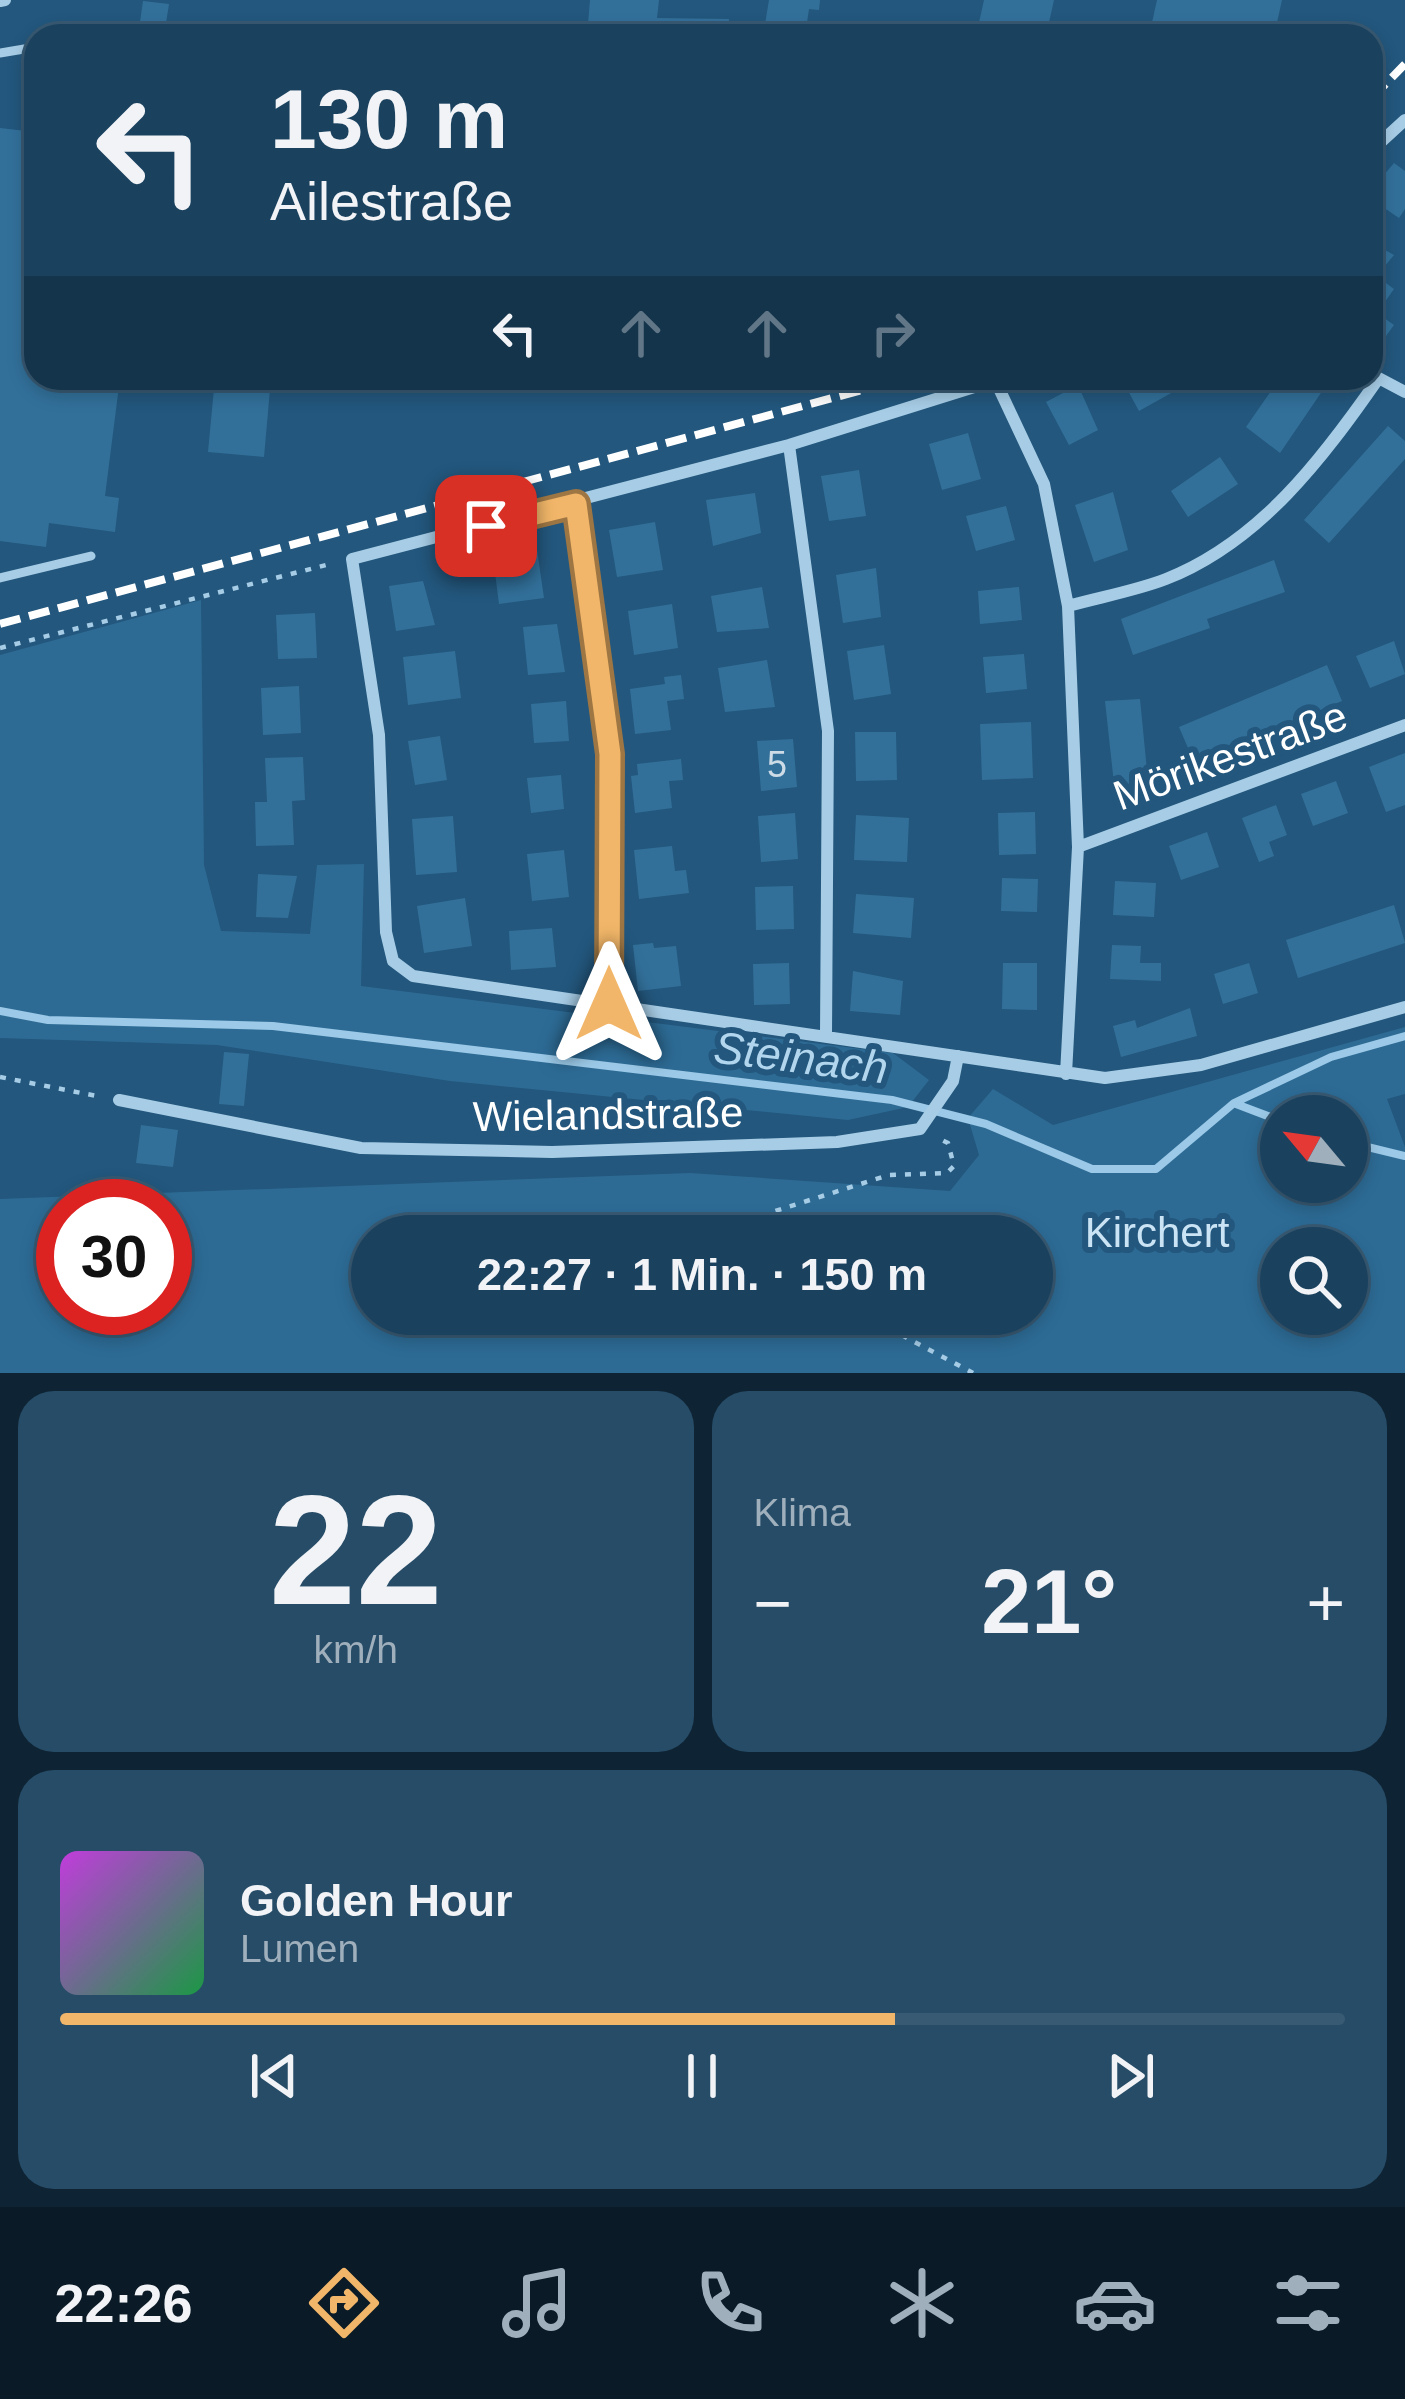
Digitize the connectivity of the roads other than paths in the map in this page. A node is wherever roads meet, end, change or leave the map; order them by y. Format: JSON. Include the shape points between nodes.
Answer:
{"nodes":[{"id":1,"x":1405,"y":120,"type":"edge"},
{"id":2,"x":1399,"y":136,"type":"edge"},
{"id":3,"x":967,"y":390,"type":"edge"},
{"id":4,"x":1003,"y":390,"type":"edge"},
{"id":5,"x":1365,"y":390,"type":"edge"},
{"id":6,"x":789,"y":445,"type":"junction"},
{"id":7,"x":576,"y":504,"type":"junction"},
{"id":8,"x":91,"y":556,"type":"dead end"},
{"id":9,"x":0,"y":578,"type":"edge"},
{"id":10,"x":1068,"y":606,"type":"junction"},
{"id":11,"x":1405,"y":725,"type":"edge"},
{"id":12,"x":1078,"y":847,"type":"junction"},
{"id":13,"x":609,"y":1004,"type":"junction"},
{"id":14,"x":1405,"y":1007,"type":"edge"},
{"id":15,"x":826,"y":1034,"type":"junction"},
{"id":16,"x":958,"y":1057,"type":"junction"},
{"id":17,"x":1066,"y":1074,"type":"junction"},
{"id":18,"x":119,"y":1100,"type":"road end"}],
"edges":[{"from":1,"to":2,"type":"street"},
{"from":3,"to":6,"type":"street"},
{"from":4,"to":10,"type":"street","via":[[1044,484]]},
{"from":5,"to":10,"type":"street","via":[[1288,495],[1240,536],[1167,579]]},
{"from":6,"to":7,"type":"street"},
{"from":6,"to":15,"type":"street","via":[[828,731]]},
{"from":7,"to":13,"type":"street","via":[[610,754]]},
{"from":7,"to":13,"type":"street","via":[[352,559],[379,734],[393,961],[413,976]]},
{"from":8,"to":9,"type":"lane"},
{"from":10,"to":12,"type":"street"},
{"from":11,"to":12,"type":"street","name":"Mörikestraße"},
{"from":12,"to":17,"type":"street"},
{"from":13,"to":15,"type":"street"},
{"from":14,"to":17,"type":"street","via":[[1201,1065],[1105,1078]]},
{"from":15,"to":16,"type":"street"},
{"from":16,"to":17,"type":"street"},
{"from":16,"to":18,"type":"street","name":"Wielandstraße","via":[[926,1124],[837,1142],[361,1148]]}]}
